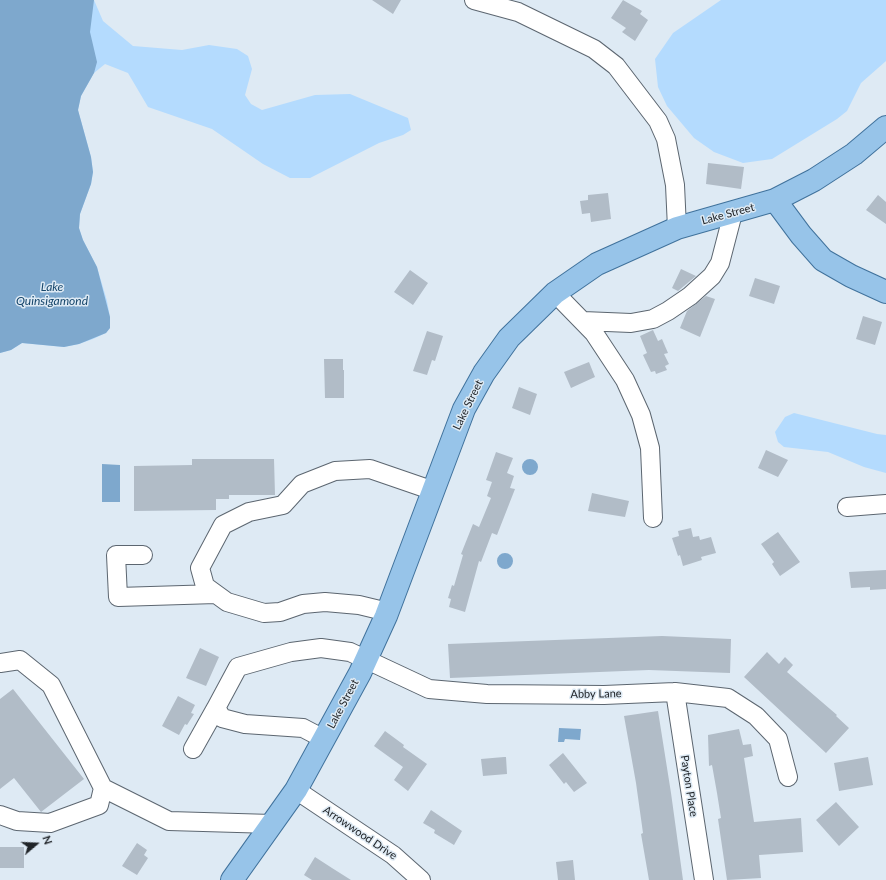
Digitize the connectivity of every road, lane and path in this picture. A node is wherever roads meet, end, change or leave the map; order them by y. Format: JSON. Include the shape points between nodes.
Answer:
{"nodes":[{"id":1,"x":474,"y":0,"type":"edge"},
{"id":2,"x":508,"y":4,"type":"edge"},
{"id":3,"x":886,"y":127,"type":"edge"},
{"id":4,"x":775,"y":200,"type":"junction"},
{"id":5,"x":733,"y":213,"type":"junction"},
{"id":6,"x":677,"y":228,"type":"junction"},
{"id":7,"x":886,"y":292,"type":"edge"},
{"id":8,"x":556,"y":293,"type":"junction"},
{"id":9,"x":583,"y":321,"type":"junction"},
{"id":10,"x":434,"y":492,"type":"junction"},
{"id":11,"x":886,"y":504,"type":"edge"},
{"id":12,"x":847,"y":507,"type":"dead end"},
{"id":13,"x":652,"y":518,"type":"dead end"},
{"id":14,"x":142,"y":555,"type":"dead end"},
{"id":15,"x":216,"y":594,"type":"junction"},
{"id":16,"x":388,"y":612,"type":"junction"},
{"id":17,"x":367,"y":659,"type":"junction"},
{"id":18,"x":0,"y":663,"type":"edge"},
{"id":19,"x":675,"y":692,"type":"junction"},
{"id":20,"x":216,"y":708,"type":"junction"},
{"id":21,"x":324,"y":739,"type":"junction"},
{"id":22,"x":193,"y":749,"type":"dead end"},
{"id":23,"x":788,"y":777,"type":"dead end"},
{"id":24,"x":103,"y":788,"type":"junction"},
{"id":25,"x":296,"y":790,"type":"junction"},
{"id":26,"x":0,"y":815,"type":"edge"},
{"id":27,"x":272,"y":824,"type":"junction"},
{"id":28,"x":232,"y":880,"type":"edge"},
{"id":29,"x":420,"y":880,"type":"edge"},
{"id":30,"x":704,"y":880,"type":"edge"}],
"edges":[{"from":1,"to":2,"type":"street"},
{"from":2,"to":6,"type":"street","via":[[594,49],[616,66],[637,92],[658,121],[666,139],[675,185]]},
{"from":3,"to":4,"type":"main road","name":"Lake Street","via":[[854,154],[814,180]]},
{"from":4,"to":5,"type":"main road","name":"Lake Street"},
{"from":4,"to":7,"type":"main road","via":[[807,243],[825,262]]},
{"from":5,"to":6,"type":"main road","name":"Lake Street"},
{"from":5,"to":9,"type":"street","via":[[720,262],[712,276],[690,296],[652,319],[631,323]]},
{"from":6,"to":8,"type":"main road","name":"Lake Street","via":[[597,264]]},
{"from":8,"to":9,"type":"street"},
{"from":8,"to":10,"type":"main road","name":"Lake Street","via":[[509,338],[484,373],[459,421]]},
{"from":9,"to":13,"type":"street","via":[[594,333],[625,380],[641,415],[650,448]]},
{"from":10,"to":15,"type":"street","via":[[370,469],[335,470],[302,484],[283,505],[249,512],[223,525],[200,568],[205,586]]},
{"from":10,"to":16,"type":"main road","name":"Lake Street"},
{"from":11,"to":12,"type":"street"},
{"from":14,"to":15,"type":"street","via":[[116,555],[118,597]]},
{"from":15,"to":16,"type":"street","via":[[227,602],[264,613],[325,602],[359,605]]},
{"from":16,"to":17,"type":"main road","name":"Lake Street"},
{"from":17,"to":19,"type":"street","name":"Abby Lane","via":[[429,689],[505,694],[604,695]]},
{"from":17,"to":20,"type":"street","name":"Abby Lane","via":[[350,652],[321,648],[291,652],[238,667]]},
{"from":17,"to":21,"type":"main road","name":"Lake Street"},
{"from":18,"to":24,"type":"street","via":[[20,660],[51,685]]},
{"from":19,"to":23,"type":"street","name":"Abby Lane","via":[[728,698],[756,716],[778,739]]},
{"from":19,"to":30,"type":"street","name":"Payton Place"},
{"from":20,"to":21,"type":"street","via":[[222,718],[245,724],[303,728]]},
{"from":20,"to":22,"type":"street","name":"Abby Lane"},
{"from":21,"to":25,"type":"main road","name":"Lake Street"},
{"from":24,"to":26,"type":"street","via":[[99,805],[50,823],[17,822]]},
{"from":24,"to":27,"type":"street","via":[[169,821]]},
{"from":25,"to":27,"type":"main road","name":"Lake Street"},
{"from":25,"to":29,"type":"street","name":"Arrowwood Drive","via":[[393,855]]},
{"from":27,"to":28,"type":"main road","name":"Lake Street"}]}
